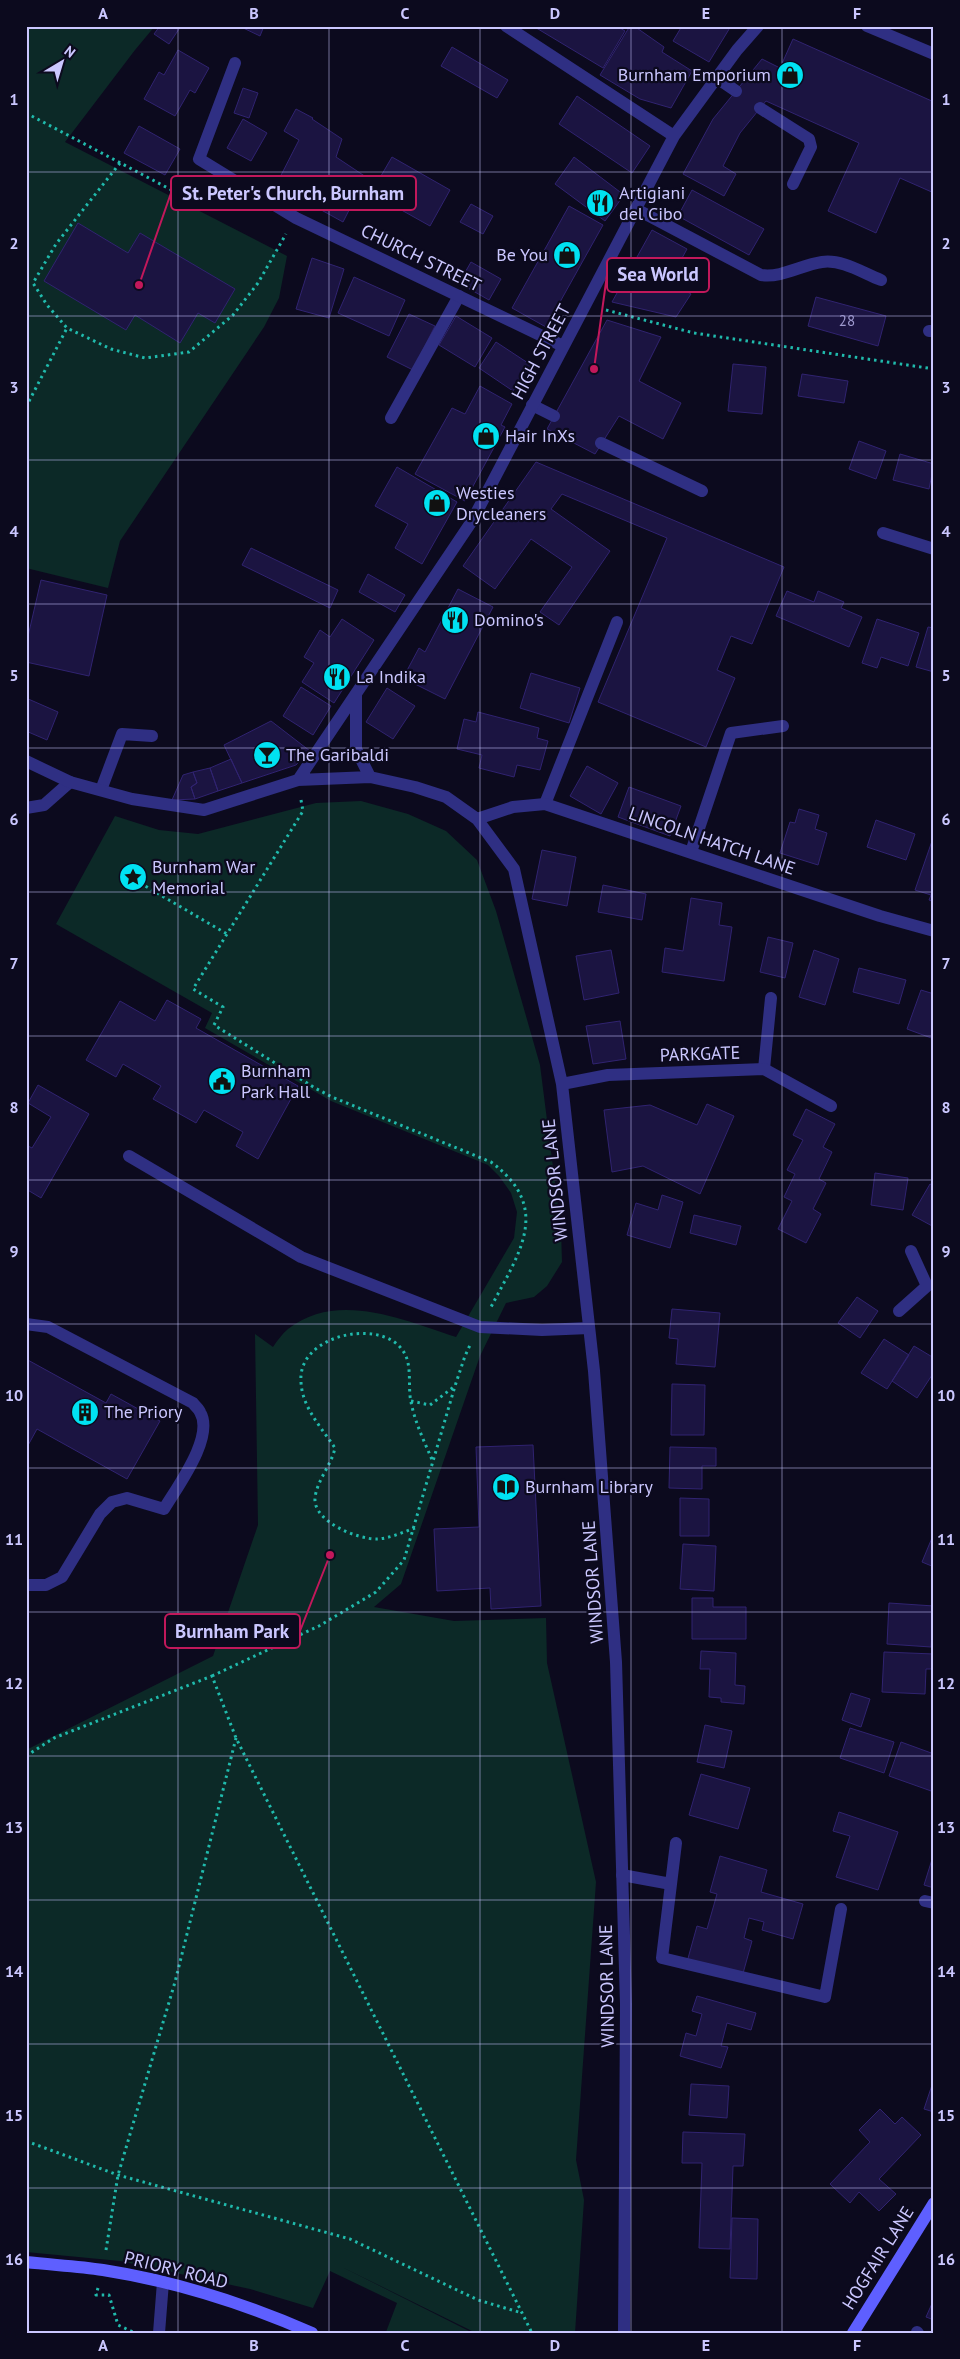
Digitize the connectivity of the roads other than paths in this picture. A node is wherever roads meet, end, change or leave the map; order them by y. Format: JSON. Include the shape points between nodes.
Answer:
{"nodes":[{"id":1,"x":506,"y":26,"type":"edge"},
{"id":2,"x":758,"y":26,"type":"edge"},
{"id":3,"x":867,"y":26,"type":"edge"},
{"id":4,"x":934,"y":54,"type":"edge"},
{"id":5,"x":235,"y":63,"type":"dead end"},
{"id":6,"x":717,"y":78,"type":"junction"},
{"id":7,"x":736,"y":91,"type":"dead end"},
{"id":8,"x":760,"y":108,"type":"dead end"},
{"id":9,"x":674,"y":136,"type":"junction"},
{"id":10,"x":793,"y":184,"type":"dead end"},
{"id":11,"x":636,"y":209,"type":"junction"},
{"id":12,"x":881,"y":280,"type":"dead end"},
{"id":13,"x":460,"y":296,"type":"junction"},
{"id":14,"x":563,"y":346,"type":"junction"},
{"id":15,"x":532,"y":405,"type":"junction"},
{"id":16,"x":554,"y":416,"type":"dead end"},
{"id":17,"x":391,"y":418,"type":"dead end"},
{"id":18,"x":601,"y":443,"type":"dead end"},
{"id":19,"x":702,"y":491,"type":"dead end"},
{"id":20,"x":883,"y":533,"type":"dead end"},
{"id":21,"x":934,"y":549,"type":"edge"},
{"id":22,"x":617,"y":622,"type":"dead end"},
{"id":23,"x":356,"y":696,"type":"junction"},
{"id":24,"x":783,"y":726,"type":"dead end"},
{"id":25,"x":152,"y":736,"type":"dead end"},
{"id":26,"x":26,"y":761,"type":"edge"},
{"id":27,"x":370,"y":777,"type":"junction"},
{"id":28,"x":298,"y":780,"type":"junction"},
{"id":29,"x":70,"y":782,"type":"junction"},
{"id":30,"x":101,"y":790,"type":"junction"},
{"id":31,"x":545,"y":804,"type":"junction"},
{"id":32,"x":26,"y":808,"type":"edge"},
{"id":33,"x":478,"y":818,"type":"junction"},
{"id":34,"x":691,"y":852,"type":"junction"},
{"id":35,"x":934,"y":931,"type":"edge"},
{"id":36,"x":771,"y":998,"type":"dead end"},
{"id":37,"x":764,"y":1069,"type":"junction"},
{"id":38,"x":562,"y":1084,"type":"junction"},
{"id":39,"x":831,"y":1106,"type":"dead end"},
{"id":40,"x":129,"y":1156,"type":"dead end"},
{"id":41,"x":911,"y":1251,"type":"dead end"},
{"id":42,"x":930,"y":1288,"type":"edge"},
{"id":43,"x":899,"y":1311,"type":"dead end"},
{"id":44,"x":26,"y":1324,"type":"edge"},
{"id":45,"x":589,"y":1328,"type":"junction"},
{"id":46,"x":26,"y":1585,"type":"edge"},
{"id":47,"x":676,"y":1843,"type":"dead end"},
{"id":48,"x":622,"y":1875,"type":"junction"},
{"id":49,"x":671,"y":1884,"type":"junction"},
{"id":50,"x":841,"y":1909,"type":"dead end"},
{"id":51,"x":934,"y":2203,"type":"edge"},
{"id":52,"x":26,"y":2262,"type":"edge"},
{"id":53,"x":163,"y":2282,"type":"junction"},
{"id":54,"x":159,"y":2333,"type":"edge"},
{"id":55,"x":312,"y":2333,"type":"edge"},
{"id":56,"x":624,"y":2333,"type":"edge"},
{"id":57,"x":853,"y":2333,"type":"edge"}],
"edges":[{"from":1,"to":9,"type":"street"},
{"from":2,"to":6,"type":"street","name":"HIGH STREET"},
{"from":3,"to":4,"type":"street"},
{"from":5,"to":13,"type":"street","name":"CHURCH STREET","via":[[199,159],[296,218]]},
{"from":6,"to":7,"type":"street"},
{"from":6,"to":9,"type":"street","name":"HIGH STREET"},
{"from":8,"to":10,"type":"street","via":[[808,139],[811,147]]},
{"from":9,"to":11,"type":"street","name":"HIGH STREET"},
{"from":11,"to":12,"type":"street","via":[[761,276],[772,277],[821,262],[837,262]]},
{"from":11,"to":14,"type":"street","name":"HIGH STREET"},
{"from":13,"to":14,"type":"street","name":"CHURCH STREET"},
{"from":13,"to":17,"type":"street"},
{"from":14,"to":15,"type":"street","name":"HIGH STREET"},
{"from":15,"to":16,"type":"street"},
{"from":15,"to":23,"type":"street","name":"HIGH STREET","via":[[472,520]]},
{"from":18,"to":19,"type":"street"},
{"from":20,"to":21,"type":"street"},
{"from":22,"to":31,"type":"street"},
{"from":23,"to":27,"type":"street","via":[[356,749]]},
{"from":23,"to":28,"type":"street","name":"HIGH STREET"},
{"from":24,"to":34,"type":"street","via":[[731,732]]},
{"from":25,"to":30,"type":"street","via":[[122,734]]},
{"from":26,"to":29,"type":"street"},
{"from":27,"to":28,"type":"street"},
{"from":27,"to":33,"type":"street","via":[[446,797]]},
{"from":28,"to":30,"type":"street","via":[[204,810],[132,799]]},
{"from":29,"to":30,"type":"street"},
{"from":29,"to":32,"type":"street","via":[[44,805]]},
{"from":31,"to":33,"type":"street","name":"LINCOLN HATCH LANE","via":[[513,807]]},
{"from":31,"to":34,"type":"street","name":"LINCOLN HATCH LANE"},
{"from":33,"to":38,"type":"street","name":"WINDSOR LANE","via":[[514,869]]},
{"from":34,"to":35,"type":"street","name":"LINCOLN HATCH LANE"},
{"from":36,"to":37,"type":"street"},
{"from":37,"to":38,"type":"street","name":"PARKGATE","via":[[608,1075]]},
{"from":37,"to":39,"type":"street","name":"PARKGATE"},
{"from":38,"to":45,"type":"street","name":"WINDSOR LANE"},
{"from":40,"to":45,"type":"street","via":[[301,1256],[480,1327]]},
{"from":41,"to":42,"type":"street"},
{"from":42,"to":43,"type":"street"},
{"from":44,"to":46,"type":"street","via":[[48,1327],[193,1403],[201,1413],[204,1426],[202,1441],[164,1509],[127,1498],[112,1502],[100,1514],[62,1577],[46,1585]]},
{"from":45,"to":48,"type":"street","name":"WINDSOR LANE","via":[[616,1662]]},
{"from":47,"to":49,"type":"street"},
{"from":48,"to":49,"type":"street"},
{"from":48,"to":56,"type":"street","name":"WINDSOR LANE","via":[[626,2004]]},
{"from":49,"to":50,"type":"street","via":[[662,1958],[825,1997]]},
{"from":51,"to":57,"type":"street","name":"HOGFAIR LANE"},
{"from":52,"to":53,"type":"street","name":"PRIORY ROAD","via":[[102,2270]]},
{"from":53,"to":54,"type":"street"},
{"from":53,"to":55,"type":"street","name":"PRIORY ROAD","via":[[266,2313]]}]}
